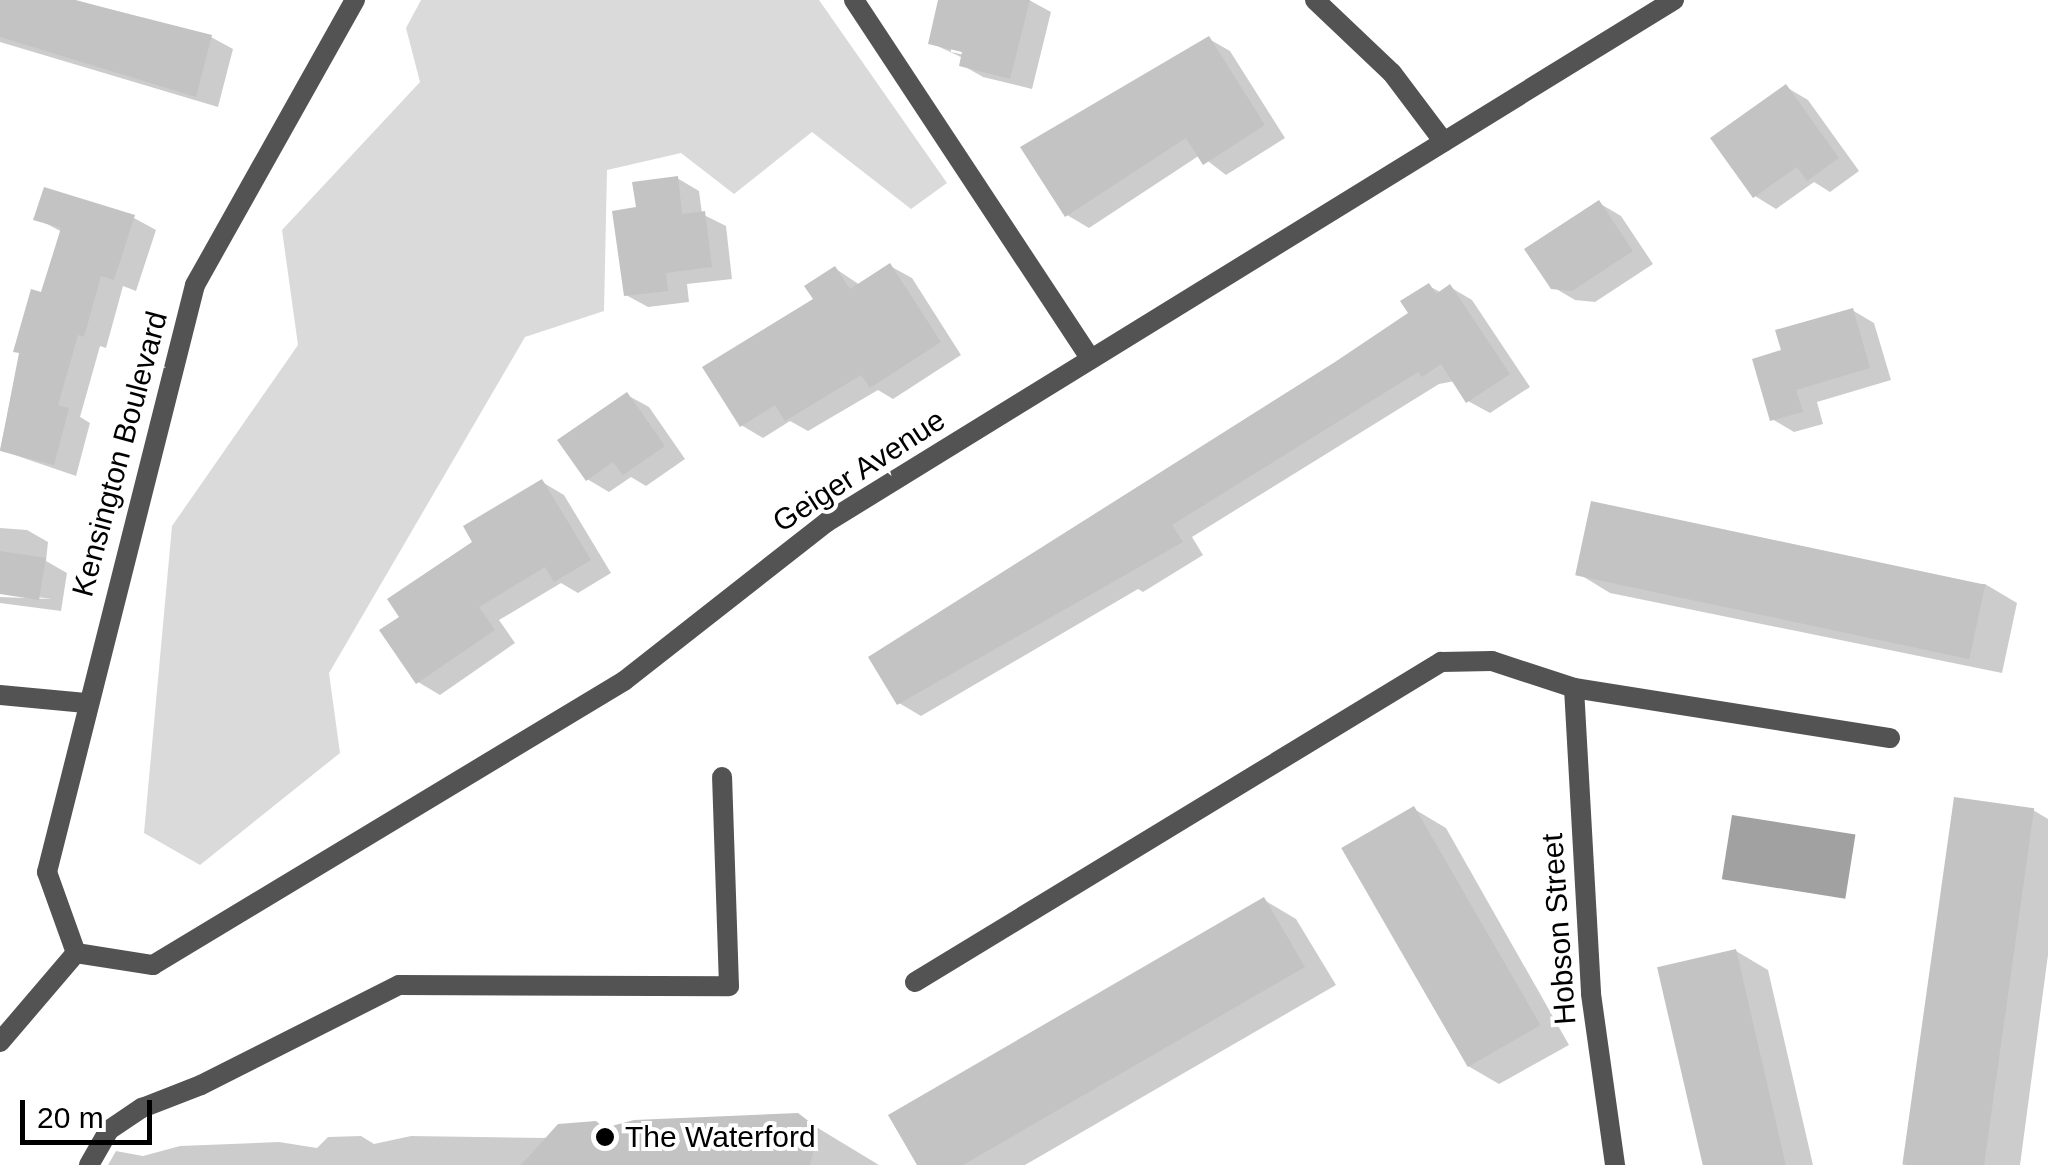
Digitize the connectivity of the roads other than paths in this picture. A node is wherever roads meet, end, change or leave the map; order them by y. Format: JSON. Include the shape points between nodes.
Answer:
{"nodes":[{"id":1,"x":355,"y":0,"type":"edge"},
{"id":2,"x":854,"y":0,"type":"edge"},
{"id":3,"x":1315,"y":0,"type":"edge"},
{"id":4,"x":1674,"y":0,"type":"edge"},
{"id":5,"x":1444,"y":142,"type":"junction"},
{"id":6,"x":1091,"y":360,"type":"junction"},
{"id":7,"x":1574,"y":688,"type":"junction"},
{"id":8,"x":0,"y":695,"type":"edge"},
{"id":9,"x":86,"y":702,"type":"junction"},
{"id":10,"x":1890,"y":738,"type":"dead end"},
{"id":11,"x":722,"y":777,"type":"dead end"},
{"id":12,"x":76,"y":953,"type":"junction"},
{"id":13,"x":915,"y":982,"type":"dead end"},
{"id":14,"x":0,"y":1042,"type":"edge"},
{"id":15,"x":89,"y":1165,"type":"edge"},
{"id":16,"x":1616,"y":1165,"type":"edge"}],
"edges":[{"from":1,"to":9,"type":"street","name":"Kensington Boulevard","via":[[196,284]]},
{"from":2,"to":6,"type":"street"},
{"from":3,"to":5,"type":"street","via":[[1392,74]]},
{"from":4,"to":5,"type":"street","name":"Geiger Avenue"},
{"from":5,"to":6,"type":"street","name":"Geiger Avenue"},
{"from":6,"to":12,"type":"street","name":"Geiger Avenue","via":[[827,522],[624,680],[153,965]]},
{"from":7,"to":10,"type":"street"},
{"from":7,"to":13,"type":"street","via":[[1492,661],[1441,662]]},
{"from":7,"to":16,"type":"street","name":"Hobson Street","via":[[1591,994]]},
{"from":8,"to":9,"type":"street"},
{"from":9,"to":12,"type":"street","name":"Kensington Boulevard","via":[[46,872]]},
{"from":11,"to":15,"type":"street","via":[[729,986],[399,984],[142,1108],[109,1130]]},
{"from":12,"to":14,"type":"street"}]}
